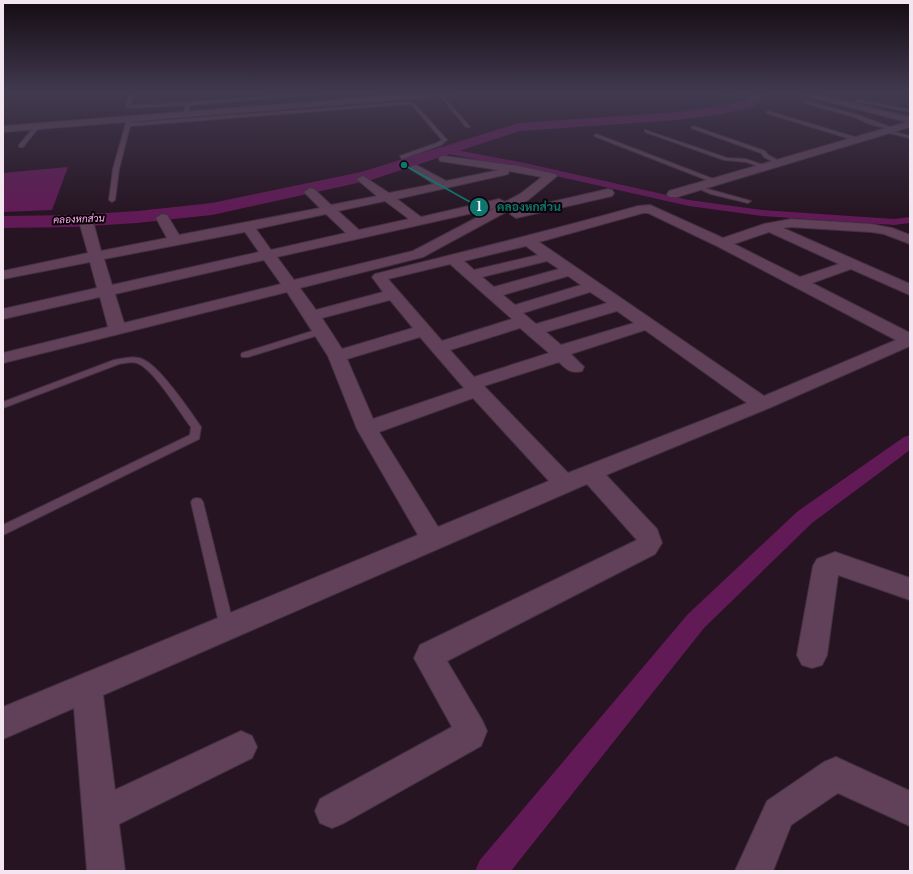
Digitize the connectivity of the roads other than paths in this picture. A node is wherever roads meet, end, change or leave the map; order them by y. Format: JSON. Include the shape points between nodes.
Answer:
{"nodes":[{"id":1,"x":31,"y":134,"type":"edge"},
{"id":2,"x":125,"y":134,"type":"edge"},
{"id":3,"x":439,"y":134,"type":"edge"},
{"id":4,"x":655,"y":134,"type":"edge"},
{"id":5,"x":710,"y":134,"type":"edge"},
{"id":6,"x":839,"y":134,"type":"edge"},
{"id":7,"x":878,"y":134,"type":"edge"},
{"id":8,"x":596,"y":135,"type":"dead end"},
{"id":9,"x":859,"y":140,"type":"junction"},
{"id":10,"x":21,"y":146,"type":"dead end"},
{"id":11,"x":402,"y":157,"type":"dead end"},
{"id":12,"x":444,"y":159,"type":"dead end"},
{"id":13,"x":780,"y":163,"type":"junction"},
{"id":14,"x":766,"y":167,"type":"junction"},
{"id":15,"x":416,"y":168,"type":"dead end"},
{"id":16,"x":518,"y":169,"type":"junction"},
{"id":17,"x":363,"y":179,"type":"dead end"},
{"id":18,"x":714,"y":181,"type":"junction"},
{"id":19,"x":444,"y":185,"type":"junction"},
{"id":20,"x":699,"y":187,"type":"junction"},
{"id":21,"x":310,"y":192,"type":"dead end"},
{"id":22,"x":608,"y":193,"type":"dead end"},
{"id":23,"x":673,"y":194,"type":"dead end"},
{"id":24,"x":387,"y":197,"type":"junction"},
{"id":25,"x":524,"y":197,"type":"junction"},
{"id":26,"x":112,"y":200,"type":"dead end"},
{"id":27,"x":574,"y":201,"type":"junction"},
{"id":28,"x":748,"y":201,"type":"dead end"},
{"id":29,"x":329,"y":210,"type":"junction"},
{"id":30,"x":516,"y":214,"type":"dead end"},
{"id":31,"x":162,"y":218,"type":"dead end"},
{"id":32,"x":608,"y":218,"type":"junction"},
{"id":33,"x":419,"y":221,"type":"junction"},
{"id":34,"x":87,"y":225,"type":"dead end"},
{"id":35,"x":248,"y":226,"type":"junction"},
{"id":36,"x":769,"y":227,"type":"junction"},
{"id":37,"x":356,"y":235,"type":"junction"},
{"id":38,"x":175,"y":240,"type":"junction"},
{"id":39,"x":910,"y":240,"type":"edge"},
{"id":40,"x":528,"y":241,"type":"junction"},
{"id":41,"x":722,"y":243,"type":"junction"},
{"id":42,"x":269,"y":254,"type":"junction"},
{"id":43,"x":95,"y":256,"type":"junction"},
{"id":44,"x":550,"y":256,"type":"junction"},
{"id":45,"x":452,"y":258,"type":"junction"},
{"id":46,"x":852,"y":264,"type":"junction"},
{"id":47,"x":570,"y":270,"type":"junction"},
{"id":48,"x":3,"y":275,"type":"edge"},
{"id":49,"x":471,"y":275,"type":"junction"},
{"id":50,"x":799,"y":283,"type":"junction"},
{"id":51,"x":290,"y":286,"type":"junction"},
{"id":52,"x":592,"y":286,"type":"junction"},
{"id":53,"x":106,"y":290,"type":"junction"},
{"id":54,"x":910,"y":290,"type":"edge"},
{"id":55,"x":492,"y":293,"type":"junction"},
{"id":56,"x":394,"y":294,"type":"junction"},
{"id":57,"x":619,"y":305,"type":"junction"},
{"id":58,"x":3,"y":314,"type":"edge"},
{"id":59,"x":523,"y":321,"type":"junction"},
{"id":60,"x":317,"y":324,"type":"junction"},
{"id":61,"x":648,"y":324,"type":"junction"},
{"id":62,"x":117,"y":329,"type":"junction"},
{"id":63,"x":422,"y":331,"type":"junction"},
{"id":64,"x":910,"y":340,"type":"edge"},
{"id":65,"x":438,"y":348,"type":"junction"},
{"id":66,"x":245,"y":356,"type":"dead end"},
{"id":67,"x":337,"y":356,"type":"junction"},
{"id":68,"x":3,"y":358,"type":"edge"},
{"id":69,"x":565,"y":358,"type":"junction"},
{"id":70,"x":474,"y":387,"type":"junction"},
{"id":71,"x":762,"y":404,"type":"junction"},
{"id":72,"x":3,"y":405,"type":"edge"},
{"id":73,"x":366,"y":429,"type":"junction"},
{"id":74,"x":590,"y":473,"type":"junction"},
{"id":75,"x":565,"y":484,"type":"junction"},
{"id":76,"x":197,"y":502,"type":"dead end"},
{"id":77,"x":3,"y":530,"type":"edge"},
{"id":78,"x":434,"y":540,"type":"junction"},
{"id":79,"x":910,"y":589,"type":"edge"},
{"id":80,"x":228,"y":627,"type":"junction"},
{"id":81,"x":812,"y":655,"type":"dead end"},
{"id":82,"x":87,"y":687,"type":"junction"},
{"id":83,"x":3,"y":723,"type":"edge"},
{"id":84,"x":241,"y":747,"type":"dead end"},
{"id":85,"x":910,"y":809,"type":"edge"},
{"id":86,"x":332,"y":811,"type":"dead end"},
{"id":87,"x":100,"y":815,"type":"junction"},
{"id":88,"x":106,"y":871,"type":"edge"},
{"id":89,"x":754,"y":871,"type":"edge"}],
"edges":[{"from":1,"to":10,"type":"lane"},
{"from":2,"to":26,"type":"lane","via":[[116,169]]},
{"from":3,"to":11,"type":"lane","via":[[445,140],[439,144]]},
{"from":4,"to":14,"type":"lane","via":[[726,159]]},
{"from":5,"to":13,"type":"lane","via":[[763,152]]},
{"from":6,"to":9,"type":"lane"},
{"from":7,"to":9,"type":"street"},
{"from":8,"to":18,"type":"lane"},
{"from":9,"to":13,"type":"street"},
{"from":12,"to":16,"type":"street"},
{"from":13,"to":14,"type":"street"},
{"from":14,"to":18,"type":"street"},
{"from":15,"to":19,"type":"street"},
{"from":16,"to":19,"type":"street"},
{"from":16,"to":25,"type":"street","via":[[551,176]]},
{"from":17,"to":24,"type":"street"},
{"from":18,"to":20,"type":"street"},
{"from":19,"to":24,"type":"street"},
{"from":20,"to":23,"type":"street"},
{"from":20,"to":28,"type":"lane"},
{"from":21,"to":29,"type":"street"},
{"from":22,"to":27,"type":"street"},
{"from":24,"to":29,"type":"street"},
{"from":24,"to":33,"type":"street"},
{"from":25,"to":33,"type":"street"},
{"from":25,"to":51,"type":"street","via":[[418,254]]},
{"from":27,"to":30,"type":"street"},
{"from":27,"to":32,"type":"street"},
{"from":29,"to":35,"type":"street"},
{"from":29,"to":37,"type":"street"},
{"from":31,"to":38,"type":"street"},
{"from":32,"to":40,"type":"street"},
{"from":32,"to":41,"type":"street","via":[[650,208]]},
{"from":33,"to":37,"type":"street"},
{"from":34,"to":43,"type":"street"},
{"from":35,"to":38,"type":"street"},
{"from":35,"to":42,"type":"street"},
{"from":36,"to":39,"type":"street","via":[[792,224],[871,228],[888,231]]},
{"from":36,"to":41,"type":"street"},
{"from":36,"to":46,"type":"street"},
{"from":37,"to":42,"type":"street"},
{"from":38,"to":43,"type":"street"},
{"from":40,"to":44,"type":"street"},
{"from":40,"to":45,"type":"street"},
{"from":41,"to":50,"type":"street"},
{"from":42,"to":51,"type":"street"},
{"from":42,"to":53,"type":"street"},
{"from":43,"to":48,"type":"street"},
{"from":43,"to":53,"type":"street"},
{"from":44,"to":47,"type":"street"},
{"from":44,"to":49,"type":"street"},
{"from":45,"to":49,"type":"street"},
{"from":45,"to":56,"type":"street","via":[[380,277]]},
{"from":46,"to":50,"type":"street"},
{"from":46,"to":54,"type":"street"},
{"from":47,"to":52,"type":"street"},
{"from":47,"to":55,"type":"street"},
{"from":49,"to":55,"type":"street"},
{"from":50,"to":64,"type":"street"},
{"from":51,"to":60,"type":"street"},
{"from":51,"to":62,"type":"street"},
{"from":52,"to":57,"type":"street"},
{"from":52,"to":59,"type":"street"},
{"from":53,"to":58,"type":"street"},
{"from":53,"to":62,"type":"street"},
{"from":55,"to":59,"type":"street"},
{"from":56,"to":60,"type":"street"},
{"from":56,"to":63,"type":"street"},
{"from":57,"to":59,"type":"street"},
{"from":57,"to":61,"type":"street"},
{"from":59,"to":65,"type":"street"},
{"from":59,"to":69,"type":"street"},
{"from":60,"to":66,"type":"lane"},
{"from":60,"to":67,"type":"street"},
{"from":61,"to":69,"type":"street"},
{"from":61,"to":71,"type":"street"},
{"from":62,"to":68,"type":"street"},
{"from":63,"to":65,"type":"street"},
{"from":63,"to":67,"type":"street"},
{"from":64,"to":71,"type":"street"},
{"from":65,"to":70,"type":"street"},
{"from":67,"to":73,"type":"street"},
{"from":69,"to":70,"type":"street"},
{"from":70,"to":73,"type":"street"},
{"from":70,"to":75,"type":"street"},
{"from":71,"to":74,"type":"street"},
{"from":72,"to":77,"type":"lane","via":[[116,362],[134,360],[142,362],[155,374],[196,428],[195,437],[181,445]]},
{"from":73,"to":78,"type":"street"},
{"from":74,"to":75,"type":"street"},
{"from":74,"to":86,"type":"street","via":[[648,536],[650,543],[430,655],[471,731],[470,735]]},
{"from":75,"to":78,"type":"street"},
{"from":76,"to":80,"type":"lane"},
{"from":78,"to":80,"type":"street"},
{"from":79,"to":81,"type":"street","via":[[835,563],[826,566]]},
{"from":80,"to":82,"type":"street"},
{"from":82,"to":83,"type":"street"},
{"from":82,"to":87,"type":"street"},
{"from":84,"to":87,"type":"street"},
{"from":85,"to":89,"type":"street","via":[[836,774],[778,813]]},
{"from":87,"to":88,"type":"street"}]}
